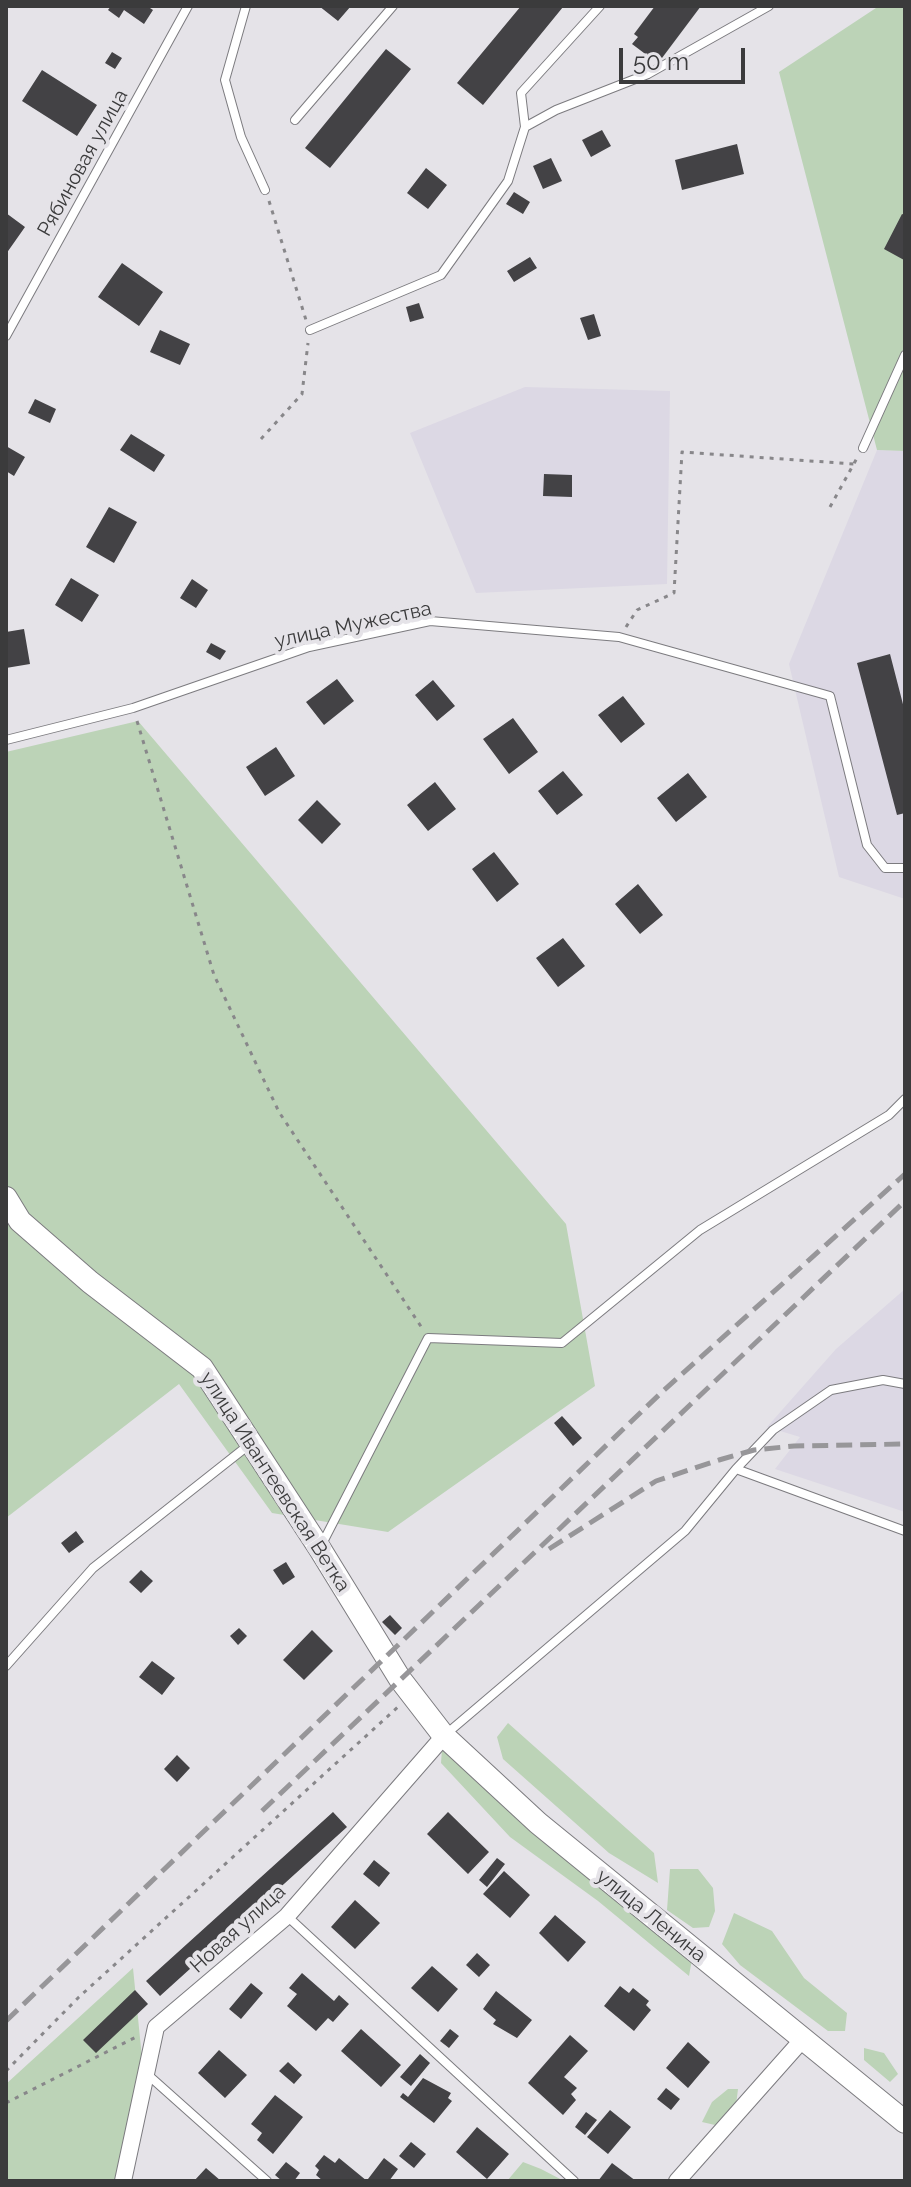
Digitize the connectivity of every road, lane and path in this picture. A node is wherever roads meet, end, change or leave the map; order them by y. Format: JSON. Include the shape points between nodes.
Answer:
{"nodes":[{"id":1,"x":188,"y":6,"type":"edge"},
{"id":2,"x":246,"y":6,"type":"edge"},
{"id":3,"x":393,"y":6,"type":"edge"},
{"id":4,"x":600,"y":6,"type":"edge"},
{"id":5,"x":769,"y":6,"type":"edge"},
{"id":6,"x":295,"y":120,"type":"dead end"},
{"id":7,"x":525,"y":127,"type":"junction"},
{"id":8,"x":265,"y":190,"type":"joint"},
{"id":9,"x":310,"y":330,"type":"junction"},
{"id":10,"x":6,"y":336,"type":"edge"},
{"id":11,"x":905,"y":355,"type":"edge"},
{"id":12,"x":261,"y":439,"type":"dead end"},
{"id":13,"x":863,"y":448,"type":"joint"},
{"id":14,"x":854,"y":464,"type":"junction"},
{"id":15,"x":830,"y":507,"type":"dead end"},
{"id":16,"x":619,"y":637,"type":"junction"},
{"id":17,"x":133,"y":708,"type":"junction"},
{"id":18,"x":6,"y":740,"type":"edge"},
{"id":19,"x":905,"y":868,"type":"edge"},
{"id":20,"x":905,"y":1099,"type":"edge"},
{"id":21,"x":6,"y":1198,"type":"edge"},
{"id":22,"x":428,"y":1338,"type":"junction"},
{"id":23,"x":905,"y":1384,"type":"edge"},
{"id":24,"x":250,"y":1444,"type":"junction"},
{"id":25,"x":736,"y":1469,"type":"junction"},
{"id":26,"x":905,"y":1531,"type":"edge"},
{"id":27,"x":320,"y":1549,"type":"junction"},
{"id":28,"x":6,"y":1666,"type":"edge"},
{"id":29,"x":411,"y":1694,"type":"junction"},
{"id":30,"x":444,"y":1736,"type":"junction"},
{"id":31,"x":287,"y":1916,"type":"junction"},
{"id":32,"x":156,"y":2027,"type":"junction"},
{"id":33,"x":803,"y":2039,"type":"junction"},
{"id":34,"x":6,"y":2071,"type":"edge"},
{"id":35,"x":146,"y":2073,"type":"junction"},
{"id":36,"x":6,"y":2103,"type":"edge"},
{"id":37,"x":902,"y":2113,"type":"edge"},
{"id":38,"x":123,"y":2181,"type":"edge"},
{"id":39,"x":267,"y":2181,"type":"edge"},
{"id":40,"x":574,"y":2181,"type":"edge"},
{"id":41,"x":677,"y":2181,"type":"edge"}],
"edges":[{"from":1,"to":10,"type":"lane","name":"Рябиновая улица"},
{"from":2,"to":8,"type":"lane","via":[[225,80],[241,137]]},
{"from":3,"to":6,"type":"lane"},
{"from":4,"to":7,"type":"lane","via":[[521,93]]},
{"from":5,"to":7,"type":"lane","via":[[648,74]]},
{"from":7,"to":9,"type":"lane","via":[[508,181],[441,275]]},
{"from":8,"to":9,"type":"path"},
{"from":9,"to":12,"type":"path","via":[[302,394]]},
{"from":11,"to":13,"type":"lane"},
{"from":13,"to":14,"type":"path"},
{"from":14,"to":15,"type":"path"},
{"from":14,"to":16,"type":"path","via":[[682,452],[674,593],[637,610]]},
{"from":16,"to":17,"type":"lane","name":"улица Мужества","via":[[430,621],[309,647]]},
{"from":16,"to":19,"type":"lane","name":"улица Мужества","via":[[830,696],[867,845],[885,868]]},
{"from":17,"to":18,"type":"lane","name":"улица Мужества"},
{"from":17,"to":22,"type":"path","via":[[214,975],[279,1112]]},
{"from":20,"to":22,"type":"lane","via":[[889,1115],[700,1230],[562,1343]]},
{"from":21,"to":24,"type":"main road","name":"улица Ивантеевская Ветка","via":[[20,1221],[78,1272],[202,1368]]},
{"from":22,"to":27,"type":"lane"},
{"from":23,"to":25,"type":"lane","via":[[883,1380],[831,1390],[773,1430]]},
{"from":24,"to":27,"type":"main road","name":"улица Ивантеевская Ветка"},
{"from":24,"to":28,"type":"lane","via":[[93,1568]]},
{"from":25,"to":26,"type":"lane"},
{"from":25,"to":30,"type":"lane","via":[[685,1531]]},
{"from":27,"to":29,"type":"main road","name":"улица Ивантеевская Ветка"},
{"from":29,"to":30,"type":"main road","name":"улица Ленина"},
{"from":29,"to":34,"type":"path","via":[[79,1997]]},
{"from":30,"to":31,"type":"street","name":"Новая улица"},
{"from":30,"to":33,"type":"main road","name":"улица Ленина","via":[[538,1823]]},
{"from":31,"to":32,"type":"street","name":"Новая улица"},
{"from":31,"to":40,"type":"lane"},
{"from":32,"to":35,"type":"street"},
{"from":32,"to":36,"type":"path"},
{"from":33,"to":37,"type":"main road","name":"улица Ленина"},
{"from":33,"to":41,"type":"street"},
{"from":35,"to":38,"type":"street"},
{"from":35,"to":39,"type":"lane"}]}
